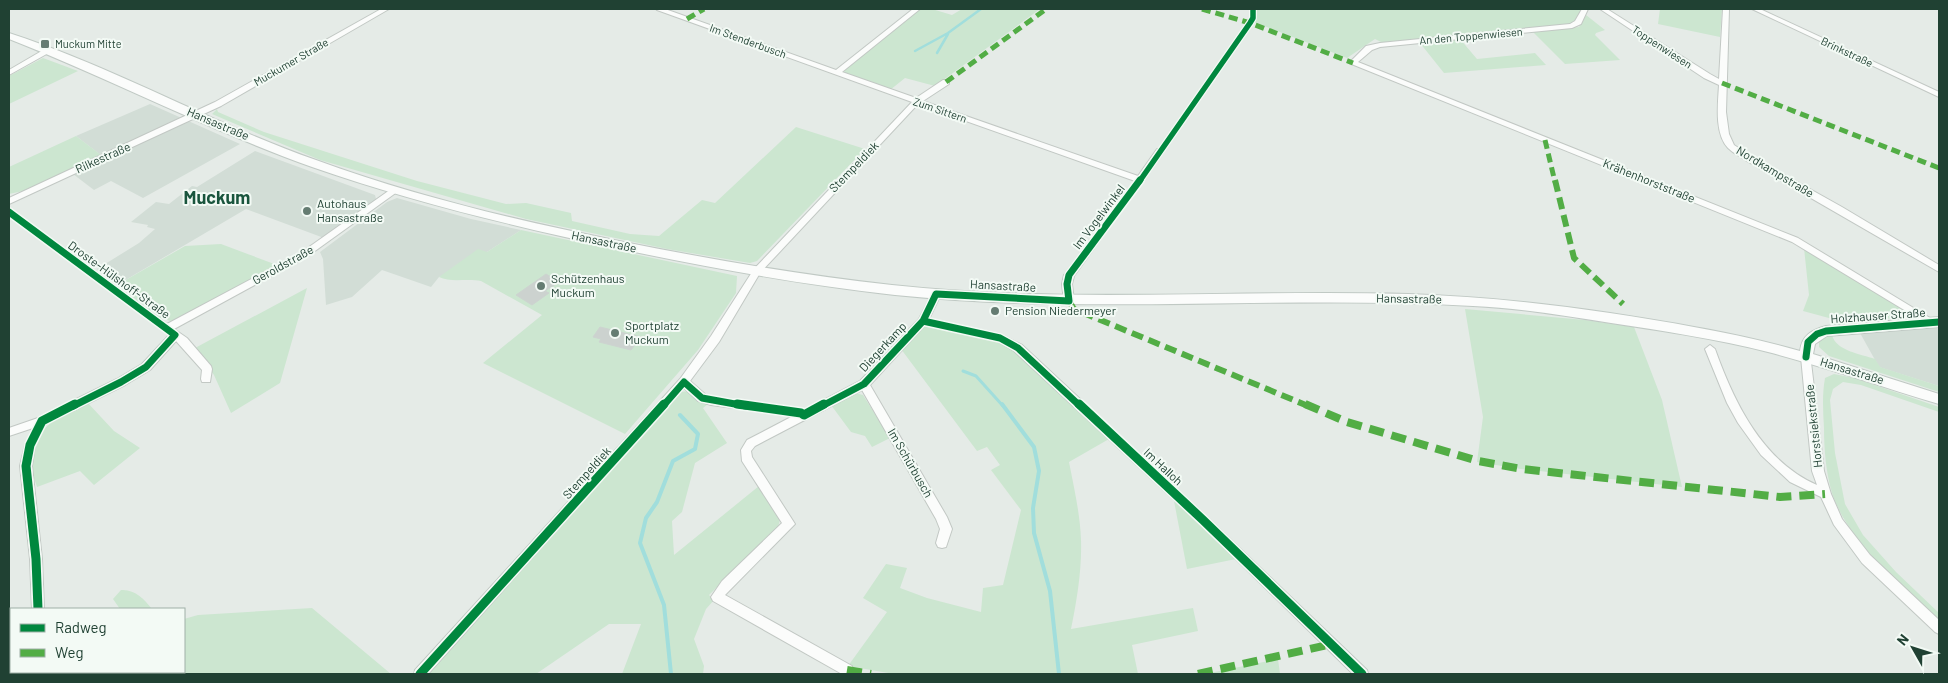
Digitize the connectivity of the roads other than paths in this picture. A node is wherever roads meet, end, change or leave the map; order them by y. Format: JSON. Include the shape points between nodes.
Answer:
{"nodes":[{"id":1,"x":386,"y":9,"type":"edge"},
{"id":2,"x":659,"y":9,"type":"edge"},
{"id":3,"x":917,"y":9,"type":"edge"},
{"id":4,"x":1585,"y":9,"type":"edge"},
{"id":5,"x":1603,"y":9,"type":"edge"},
{"id":6,"x":1726,"y":9,"type":"edge"},
{"id":7,"x":1755,"y":9,"type":"edge"},
{"id":8,"x":9,"y":36,"type":"edge"},
{"id":9,"x":48,"y":51,"type":"junction"},
{"id":10,"x":1353,"y":63,"type":"joint"},
{"id":11,"x":9,"y":73,"type":"edge"},
{"id":12,"x":837,"y":73,"type":"junction"},
{"id":13,"x":946,"y":82,"type":"dead end"},
{"id":14,"x":1722,"y":83,"type":"junction"},
{"id":15,"x":1939,"y":95,"type":"edge"},
{"id":16,"x":916,"y":102,"type":"junction"},
{"id":17,"x":196,"y":115,"type":"junction"},
{"id":18,"x":1160,"y":151,"type":"dead end"},
{"id":19,"x":1140,"y":180,"type":"junction"},
{"id":20,"x":394,"y":190,"type":"junction"},
{"id":21,"x":9,"y":201,"type":"edge"},
{"id":22,"x":9,"y":212,"type":"edge"},
{"id":23,"x":1939,"y":269,"type":"edge"},
{"id":24,"x":757,"y":272,"type":"junction"},
{"id":25,"x":936,"y":294,"type":"junction"},
{"id":26,"x":1069,"y":300,"type":"junction"},
{"id":27,"x":923,"y":321,"type":"junction"},
{"id":28,"x":1936,"y":322,"type":"edge"},
{"id":29,"x":171,"y":332,"type":"junction"},
{"id":30,"x":1710,"y":349,"type":"dead end"},
{"id":31,"x":1806,"y":357,"type":"junction"},
{"id":32,"x":206,"y":379,"type":"dead end"},
{"id":33,"x":684,"y":382,"type":"junction"},
{"id":34,"x":864,"y":384,"type":"junction"},
{"id":35,"x":1939,"y":399,"type":"edge"},
{"id":36,"x":804,"y":416,"type":"junction"},
{"id":37,"x":42,"y":421,"type":"junction"},
{"id":38,"x":9,"y":432,"type":"edge"},
{"id":39,"x":1825,"y":494,"type":"junction"},
{"id":40,"x":942,"y":544,"type":"dead end"},
{"id":41,"x":38,"y":608,"type":"edge"},
{"id":42,"x":1939,"y":628,"type":"edge"},
{"id":43,"x":847,"y":670,"type":"dead end"},
{"id":44,"x":420,"y":674,"type":"edge"},
{"id":45,"x":1362,"y":674,"type":"edge"}],
"edges":[{"from":1,"to":17,"type":"street","name":"Muckumer Straße"},
{"from":2,"to":12,"type":"street","name":"Im Stenderbusch"},
{"from":3,"to":12,"type":"street"},
{"from":4,"to":10,"type":"street","name":"An den Toppenwiesen","via":[[1572,26],[1380,45],[1369,48]]},
{"from":5,"to":14,"type":"street","name":"Toppenwiesen"},
{"from":6,"to":14,"type":"street","name":"Nordkampstraße"},
{"from":7,"to":15,"type":"street","name":"Brinkstraße"},
{"from":8,"to":9,"type":"main road","name":"Hansastraße"},
{"from":9,"to":11,"type":"street"},
{"from":9,"to":17,"type":"main road","name":"Hansastraße"},
{"from":10,"to":28,"type":"street","name":"Krähenhorststraße","via":[[1795,240]]},
{"from":12,"to":16,"type":"street","name":"Zum Sittern"},
{"from":13,"to":16,"type":"street","name":"Stempeldiek"},
{"from":14,"to":23,"type":"street","name":"Nordkampstraße","via":[[1725,134],[1738,152]]},
{"from":16,"to":19,"type":"street","name":"Zum Sittern"},
{"from":16,"to":24,"type":"street","name":"Stempeldiek"},
{"from":17,"to":20,"type":"main road","name":"Hansastraße","via":[[294,157]]},
{"from":17,"to":21,"type":"street","name":"Rilkestraße"},
{"from":18,"to":19,"type":"street","name":"Im Vogelwinkel"},
{"from":19,"to":26,"type":"street","name":"Im Vogelwinkel","via":[[1070,275],[1067,284]]},
{"from":20,"to":24,"type":"main road","name":"Hansastraße","via":[[520,225]]},
{"from":20,"to":29,"type":"street","name":"Geroldstraße","via":[[305,254]]},
{"from":22,"to":29,"type":"street","name":"Droste-Hülshoff-Straße"},
{"from":24,"to":25,"type":"main road","name":"Hansastraße"},
{"from":24,"to":33,"type":"street","name":"Stempeldiek"},
{"from":25,"to":26,"type":"main road","name":"Hansastraße"},
{"from":25,"to":27,"type":"street","name":"Diegerkamp"},
{"from":26,"to":31,"type":"main road","name":"Hansastraße","via":[[1370,298],[1476,301],[1562,310],[1695,331]]},
{"from":27,"to":34,"type":"street","name":"Diegerkamp"},
{"from":27,"to":45,"type":"street","name":"Im Halloh","via":[[1000,338],[1018,348],[1204,520]]},
{"from":28,"to":31,"type":"main road","name":"Holzhauser Straße","via":[[1826,331],[1808,342]]},
{"from":29,"to":32,"type":"street","name":"Droste-Hülshoff-Straße","via":[[207,369]]},
{"from":29,"to":37,"type":"street","name":"Droste-Hülshoff-Straße","via":[[146,366]]},
{"from":30,"to":39,"type":"street","name":"Horstsiekstraße","via":[[1722,386],[1748,432],[1794,480]]},
{"from":31,"to":35,"type":"main road","name":"Hansastraße"},
{"from":31,"to":39,"type":"street","name":"Horstsiekstraße","via":[[1818,471]]},
{"from":33,"to":36,"type":"street","via":[[702,398],[711,401]]},
{"from":33,"to":44,"type":"street","name":"Stempeldiek"},
{"from":34,"to":36,"type":"street","name":"Diegerkamp"},
{"from":34,"to":40,"type":"street","name":"Im Schürbusch","via":[[942,517],[946,529]]},
{"from":36,"to":43,"type":"street","name":"Diegerkamp","via":[[752,443],[746,450],[746,458],[789,524],[717,597]]},
{"from":37,"to":38,"type":"street","name":"Droste-Hülshoff-Straße"},
{"from":37,"to":41,"type":"street","via":[[30,445],[26,466]]},
{"from":39,"to":42,"type":"street","name":"Horstsiekstraße","via":[[1838,522],[1866,559]]}]}
